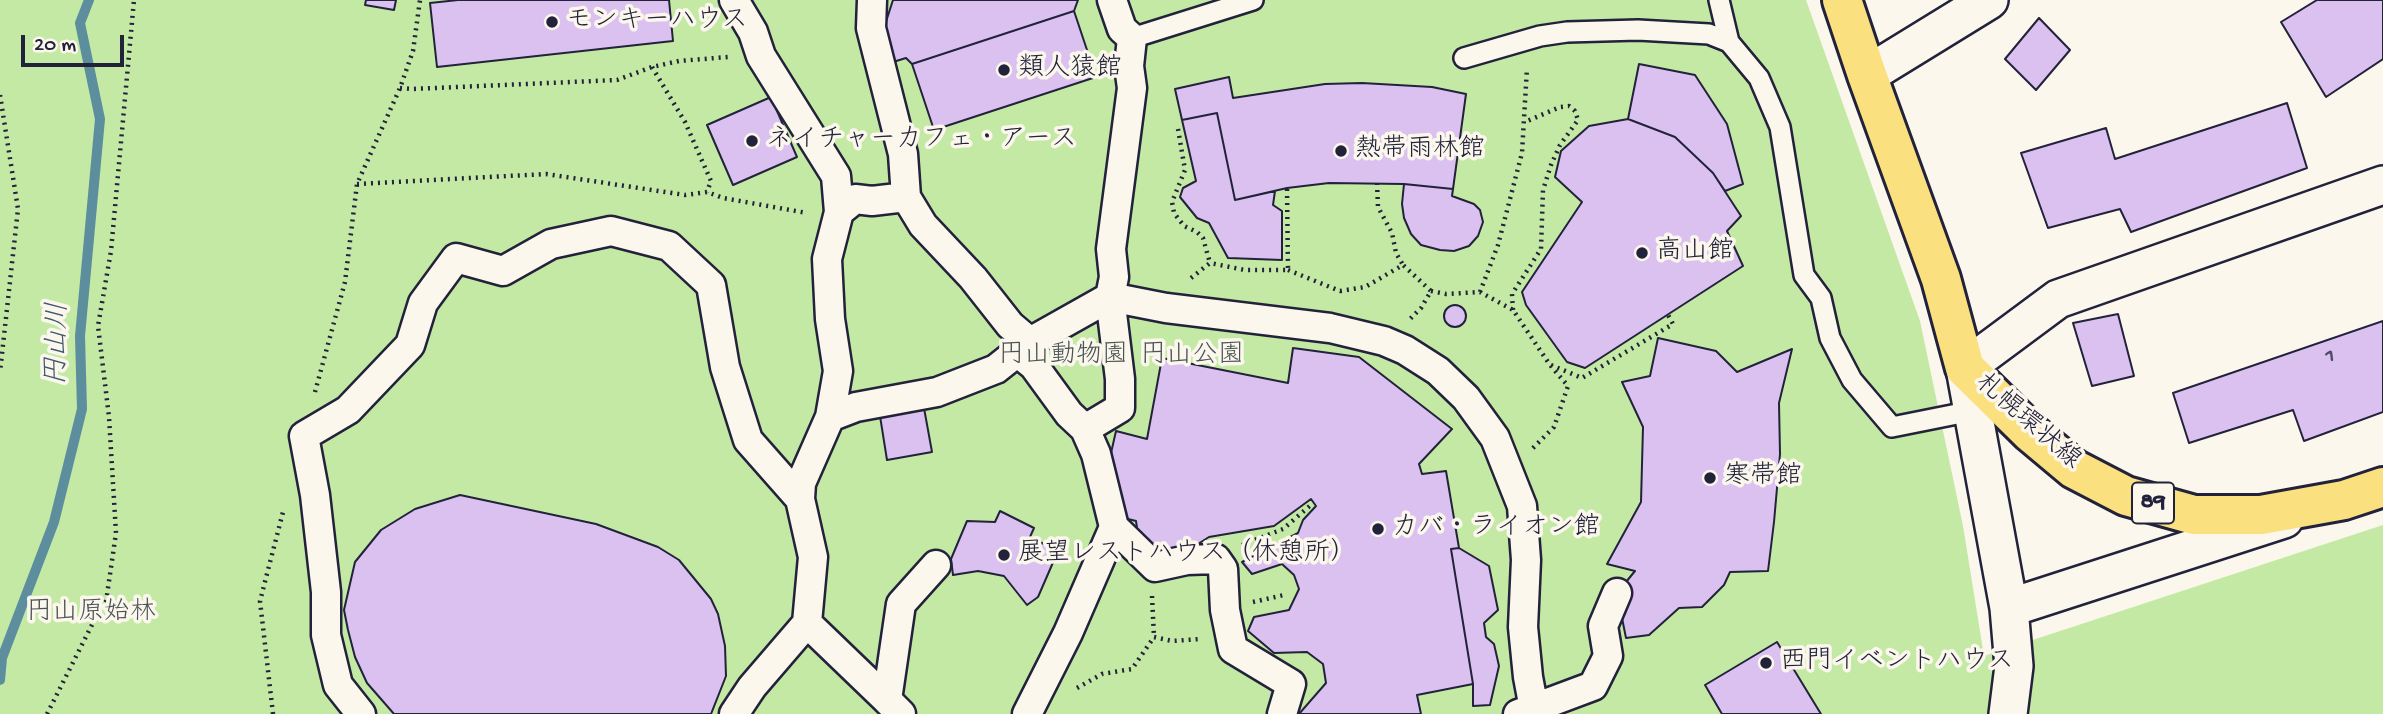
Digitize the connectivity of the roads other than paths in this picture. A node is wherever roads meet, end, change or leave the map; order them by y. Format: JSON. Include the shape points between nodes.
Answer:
{"nodes":[{"id":1,"x":734,"y":0,"type":"edge"},
{"id":2,"x":872,"y":0,"type":"edge"},
{"id":3,"x":1111,"y":0,"type":"edge"},
{"id":4,"x":1252,"y":0,"type":"edge"},
{"id":5,"x":1719,"y":0,"type":"edge"},
{"id":6,"x":1842,"y":0,"type":"edge"},
{"id":7,"x":1989,"y":0,"type":"edge"},
{"id":8,"x":1132,"y":38,"type":"junction"},
{"id":9,"x":1729,"y":42,"type":"junction"},
{"id":10,"x":1464,"y":58,"type":"dead end"},
{"id":11,"x":1867,"y":75,"type":"junction"},
{"id":12,"x":2383,"y":185,"type":"edge"},
{"id":13,"x":906,"y":197,"type":"junction"},
{"id":14,"x":839,"y":212,"type":"junction"},
{"id":15,"x":1110,"y":297,"type":"junction"},
{"id":16,"x":1024,"y":347,"type":"junction"},
{"id":17,"x":1965,"y":368,"type":"junction"},
{"id":18,"x":1972,"y":411,"type":"junction"},
{"id":19,"x":830,"y":417,"type":"junction"},
{"id":20,"x":1085,"y":429,"type":"junction"},
{"id":21,"x":2383,"y":487,"type":"edge"},
{"id":22,"x":800,"y":499,"type":"junction"},
{"id":23,"x":2344,"y":499,"type":"junction"},
{"id":24,"x":1114,"y":527,"type":"junction"},
{"id":25,"x":936,"y":565,"type":"dead end"},
{"id":26,"x":1617,"y":593,"type":"dead end"},
{"id":27,"x":2009,"y":608,"type":"junction"},
{"id":28,"x":807,"y":623,"type":"junction"},
{"id":29,"x":894,"y":707,"type":"edge"},
{"id":30,"x":1529,"y":712,"type":"edge"},
{"id":31,"x":361,"y":714,"type":"edge"},
{"id":32,"x":734,"y":714,"type":"edge"},
{"id":33,"x":1027,"y":714,"type":"edge"},
{"id":34,"x":1282,"y":714,"type":"edge"},
{"id":35,"x":2008,"y":714,"type":"edge"}],
"edges":[{"from":1,"to":14,"type":"street","via":[[761,56],[836,176]]},
{"from":2,"to":13,"type":"street","via":[[871,28],[903,153]]},
{"from":3,"to":8,"type":"street","via":[[1122,29]]},
{"from":4,"to":8,"type":"lane"},
{"from":5,"to":9,"type":"lane"},
{"from":6,"to":11,"type":"main road","name":"札幌環状線"},
{"from":7,"to":11,"type":"street"},
{"from":8,"to":15,"type":"street","via":[[1132,88],[1111,249],[1114,277]]},
{"from":9,"to":10,"type":"lane","via":[[1709,34],[1567,32]]},
{"from":9,"to":18,"type":"lane","via":[[1759,78],[1780,127],[1804,275],[1821,298],[1830,338],[1852,380],[1892,427]]},
{"from":11,"to":17,"type":"main road","name":"札幌環状線","via":[[1941,279]]},
{"from":12,"to":17,"type":"street","via":[[2058,299]]},
{"from":13,"to":14,"type":"street","via":[[855,199]]},
{"from":13,"to":16,"type":"street","via":[[923,225],[973,278]]},
{"from":14,"to":19,"type":"street","via":[[827,259],[838,371]]},
{"from":15,"to":16,"type":"street"},
{"from":15,"to":20,"type":"street","via":[[1120,408]]},
{"from":15,"to":30,"type":"street","via":[[1166,309],[1330,328],[1384,341],[1438,371],[1466,398],[1495,438],[1522,506]]},
{"from":16,"to":19,"type":"street","via":[[996,369],[937,392],[856,407]]},
{"from":16,"to":20,"type":"street","via":[[1069,414]]},
{"from":17,"to":18,"type":"street"},
{"from":17,"to":23,"type":"main road","name":"札幌環状線","number":"89","via":[[2074,469],[2126,496],[2194,515],[2260,515]]},
{"from":18,"to":27,"type":"street"},
{"from":19,"to":22,"type":"street","via":[[801,483]]},
{"from":20,"to":24,"type":"street"},
{"from":21,"to":23,"type":"main road","name":"札幌環状線","number":"89"},
{"from":22,"to":28,"type":"street","via":[[813,557]]},
{"from":22,"to":31,"type":"street","via":[[748,440],[724,367],[711,285],[669,246],[611,231],[551,244],[503,271],[456,258],[423,303],[410,345],[348,410],[303,436],[315,495],[326,635],[338,685]]},
{"from":23,"to":27,"type":"street"},
{"from":24,"to":33,"type":"street"},
{"from":24,"to":34,"type":"street","via":[[1154,567],[1216,559],[1223,569],[1233,649],[1290,684]]},
{"from":25,"to":29,"type":"street","via":[[901,604]]},
{"from":26,"to":30,"type":"street","via":[[1603,626],[1608,656],[1593,686]]},
{"from":27,"to":35,"type":"street","via":[[2014,666]]},
{"from":28,"to":29,"type":"street"},
{"from":28,"to":32,"type":"street"}]}
